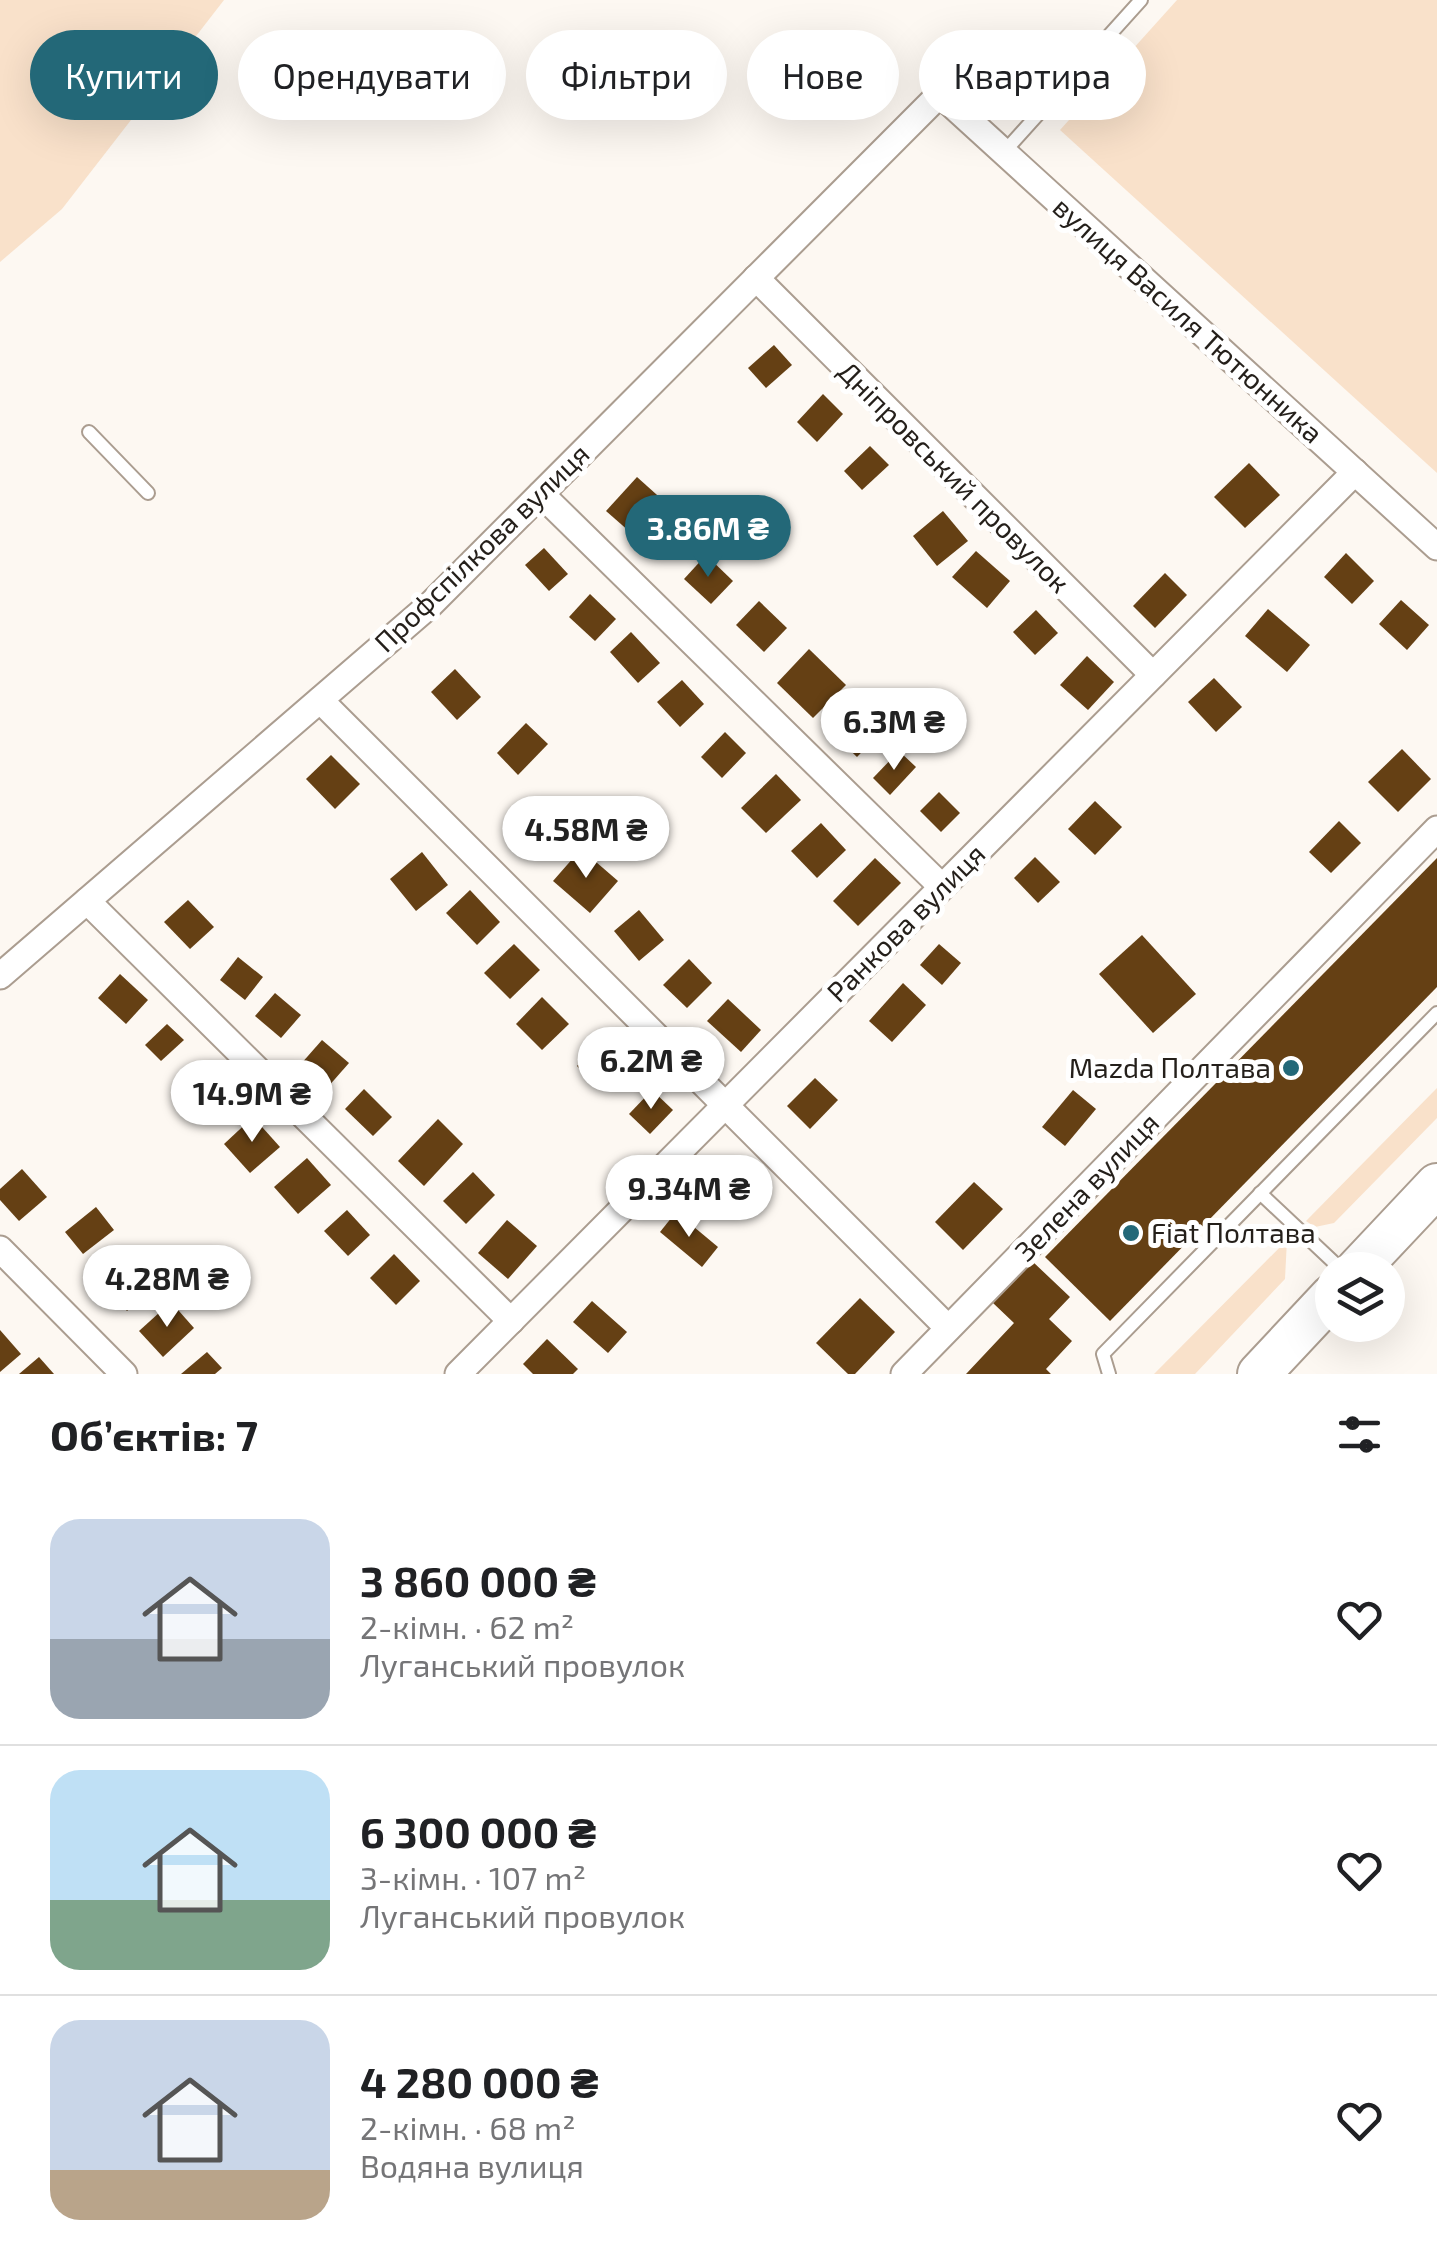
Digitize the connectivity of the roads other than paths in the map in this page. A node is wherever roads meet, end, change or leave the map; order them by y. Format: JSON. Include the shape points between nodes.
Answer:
{"nodes":[{"id":1,"x":1142,"y":0,"type":"edge"},
{"id":2,"x":919,"y":115,"type":"edge"},
{"id":3,"x":969,"y":120,"type":"edge"},
{"id":4,"x":1004,"y":152,"type":"junction"},
{"id":5,"x":756,"y":278,"type":"junction"},
{"id":6,"x":89,"y":432,"type":"dead end"},
{"id":7,"x":1355,"y":472,"type":"junction"},
{"id":8,"x":148,"y":493,"type":"dead end"},
{"id":9,"x":541,"y":494,"type":"junction"},
{"id":10,"x":1437,"y":547,"type":"edge"},
{"id":11,"x":1152,"y":675,"type":"junction"},
{"id":12,"x":320,"y":700,"type":"junction"},
{"id":13,"x":1437,"y":828,"type":"edge"},
{"id":14,"x":942,"y":887,"type":"junction"},
{"id":15,"x":87,"y":901,"type":"junction"},
{"id":16,"x":0,"y":976,"type":"edge"},
{"id":17,"x":1437,"y":1012,"type":"edge"},
{"id":18,"x":727,"y":1104,"type":"junction"},
{"id":19,"x":1437,"y":1185,"type":"edge"},
{"id":20,"x":1260,"y":1193,"type":"junction"},
{"id":21,"x":1437,"y":1211,"type":"edge"},
{"id":22,"x":0,"y":1249,"type":"edge"},
{"id":23,"x":1323,"y":1252,"type":"edge"},
{"id":24,"x":1374,"y":1252,"type":"edge"},
{"id":25,"x":1394,"y":1252,"type":"edge"},
{"id":26,"x":1315,"y":1315,"type":"edge"},
{"id":27,"x":510,"y":1321,"type":"junction"},
{"id":28,"x":1315,"y":1327,"type":"edge"},
{"id":29,"x":948,"y":1328,"type":"junction"},
{"id":30,"x":124,"y":1374,"type":"edge"},
{"id":31,"x":458,"y":1374,"type":"edge"},
{"id":32,"x":904,"y":1374,"type":"edge"},
{"id":33,"x":1109,"y":1374,"type":"edge"},
{"id":34,"x":1263,"y":1374,"type":"edge"}],
"edges":[{"from":1,"to":4,"type":"lane"},
{"from":2,"to":5,"type":"street","name":"Профспілкова вулиця"},
{"from":3,"to":4,"type":"street","name":"вулиця Василя Тютюнника"},
{"from":4,"to":7,"type":"street","name":"вулиця Василя Тютюнника"},
{"from":5,"to":9,"type":"street","name":"Профспілкова вулиця"},
{"from":5,"to":11,"type":"street","name":"Дніпровський провулок"},
{"from":6,"to":8,"type":"lane"},
{"from":7,"to":10,"type":"street","name":"вулиця Василя Тютюнника"},
{"from":7,"to":11,"type":"street","name":"Ранкова вулиця"},
{"from":9,"to":12,"type":"street","name":"Профспілкова вулиця","via":[[431,604]]},
{"from":9,"to":14,"type":"street"},
{"from":11,"to":14,"type":"street","name":"Ранкова вулиця"},
{"from":12,"to":15,"type":"street","name":"Профспілкова вулиця"},
{"from":12,"to":18,"type":"street"},
{"from":13,"to":29,"type":"street","name":"Зелена вулиця"},
{"from":14,"to":18,"type":"street","name":"Ранкова вулиця"},
{"from":15,"to":16,"type":"street","name":"Профспілкова вулиця"},
{"from":15,"to":27,"type":"street"},
{"from":17,"to":20,"type":"lane"},
{"from":18,"to":27,"type":"street","name":"Ранкова вулиця"},
{"from":18,"to":29,"type":"street"},
{"from":19,"to":24,"type":"highway"},
{"from":20,"to":23,"type":"lane"},
{"from":20,"to":33,"type":"lane","via":[[1103,1354]]},
{"from":21,"to":25,"type":"highway"},
{"from":22,"to":30,"type":"street"},
{"from":26,"to":34,"type":"highway"},
{"from":27,"to":31,"type":"street","name":"Ранкова вулиця"},
{"from":28,"to":34,"type":"highway"},
{"from":29,"to":32,"type":"street","name":"Зелена вулиця"}]}
